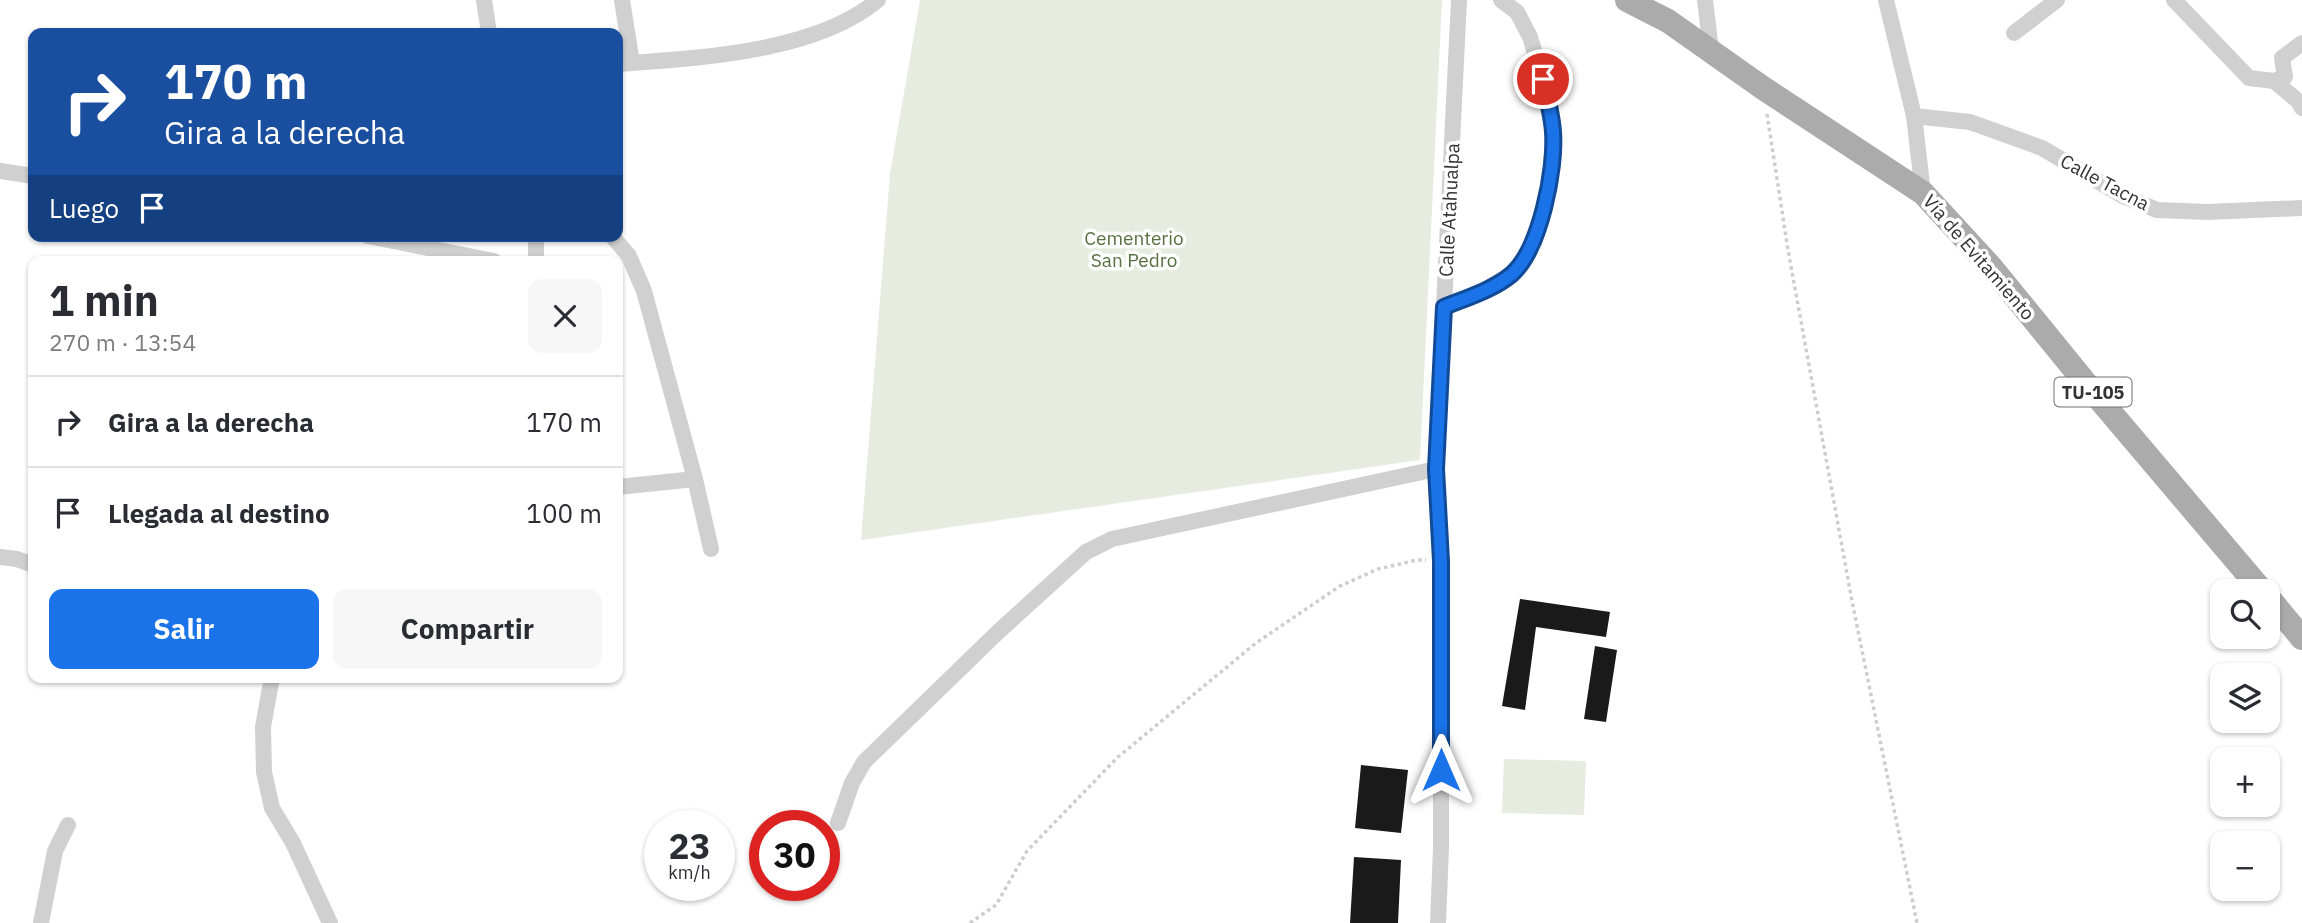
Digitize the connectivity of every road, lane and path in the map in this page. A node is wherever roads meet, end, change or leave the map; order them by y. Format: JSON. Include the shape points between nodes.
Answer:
{"nodes":[{"id":1,"x":484,"y":0,"type":"edge"},
{"id":2,"x":622,"y":0,"type":"edge"},
{"id":3,"x":878,"y":0,"type":"edge"},
{"id":4,"x":1459,"y":0,"type":"edge"},
{"id":5,"x":1501,"y":0,"type":"edge"},
{"id":6,"x":1627,"y":0,"type":"edge"},
{"id":7,"x":1705,"y":0,"type":"edge"},
{"id":8,"x":1886,"y":0,"type":"edge"},
{"id":9,"x":2057,"y":0,"type":"edge"},
{"id":10,"x":2174,"y":0,"type":"edge"},
{"id":11,"x":488,"y":28,"type":"edge"},
{"id":12,"x":2014,"y":33,"type":"dead end"},
{"id":13,"x":2302,"y":43,"type":"edge"},
{"id":14,"x":1711,"y":50,"type":"junction"},
{"id":15,"x":625,"y":64,"type":"edge"},
{"id":16,"x":2274,"y":81,"type":"junction"},
{"id":17,"x":1763,"y":88,"type":"junction"},
{"id":18,"x":2302,"y":108,"type":"edge"},
{"id":19,"x":1914,"y":116,"type":"junction"},
{"id":20,"x":0,"y":171,"type":"edge"},
{"id":21,"x":28,"y":175,"type":"edge"},
{"id":22,"x":1923,"y":193,"type":"junction"},
{"id":23,"x":2302,"y":208,"type":"edge"},
{"id":24,"x":398,"y":242,"type":"edge"},
{"id":25,"x":617,"y":242,"type":"edge"},
{"id":26,"x":469,"y":256,"type":"edge"},
{"id":27,"x":1444,"y":307,"type":"junction"},
{"id":28,"x":1436,"y":469,"type":"junction"},
{"id":29,"x":695,"y":479,"type":"junction"},
{"id":30,"x":623,"y":486,"type":"edge"},
{"id":31,"x":711,"y":549,"type":"dead end"},
{"id":32,"x":0,"y":557,"type":"edge"},
{"id":33,"x":1441,"y":561,"type":"junction"},
{"id":34,"x":28,"y":563,"type":"edge"},
{"id":35,"x":2252,"y":579,"type":"edge"},
{"id":36,"x":2280,"y":611,"type":"edge"},
{"id":37,"x":2302,"y":638,"type":"edge"},
{"id":38,"x":271,"y":683,"type":"edge"},
{"id":39,"x":840,"y":817,"type":"edge"},
{"id":40,"x":68,"y":825,"type":"dead end"},
{"id":41,"x":41,"y":923,"type":"edge"},
{"id":42,"x":330,"y":923,"type":"edge"},
{"id":43,"x":971,"y":923,"type":"edge"},
{"id":44,"x":1438,"y":923,"type":"edge"},
{"id":45,"x":1917,"y":923,"type":"edge"}],
"edges":[{"from":1,"to":11,"type":"street"},
{"from":2,"to":15,"type":"street"},
{"from":3,"to":15,"type":"street","via":[[810,36],[724,54]]},
{"from":4,"to":27,"type":"street","name":"Calle Atahualpa"},
{"from":5,"to":27,"type":"street","via":[[1517,12],[1543,79],[1553,133],[1550,181],[1535,240],[1513,274]]},
{"from":6,"to":14,"type":"main road","name":"Vía de Evitamiento","number":"TU-105"},
{"from":7,"to":14,"type":"street"},
{"from":8,"to":19,"type":"street"},
{"from":9,"to":12,"type":"street"},
{"from":10,"to":16,"type":"street","via":[[2249,78]]},
{"from":13,"to":16,"type":"street","via":[[2281,58],[2285,77]]},
{"from":14,"to":17,"type":"main road","name":"Vía de Evitamiento","number":"TU-105"},
{"from":16,"to":18,"type":"street"},
{"from":17,"to":22,"type":"main road","name":"Vía de Evitamiento","number":"TU-105"},
{"from":17,"to":45,"type":"path","via":[[1787,250]]},
{"from":19,"to":22,"type":"street"},
{"from":19,"to":23,"type":"street","name":"Calle Tacna","via":[[1970,122],[2042,148],[2123,196],[2157,210]]},
{"from":20,"to":21,"type":"street"},
{"from":22,"to":35,"type":"main road","name":"Vía de Evitamiento","number":"TU-105","via":[[1992,267]]},
{"from":24,"to":26,"type":"street"},
{"from":25,"to":29,"type":"street","via":[[629,256],[644,291]]},
{"from":27,"to":28,"type":"street","name":"Calle Atahualpa"},
{"from":28,"to":33,"type":"street","name":"Calle Atahualpa"},
{"from":28,"to":39,"type":"street","via":[[1112,539],[1086,552],[864,762]]},
{"from":29,"to":30,"type":"street"},
{"from":29,"to":31,"type":"street"},
{"from":32,"to":34,"type":"street"},
{"from":33,"to":43,"type":"path","via":[[1417,560],[1378,569],[1340,586],[1256,643],[1118,757],[1027,851],[996,905]]},
{"from":33,"to":44,"type":"street","name":"Calle Atahualpa"},
{"from":36,"to":37,"type":"main road"},
{"from":38,"to":42,"type":"street","via":[[263,727],[264,772],[272,808]]},
{"from":40,"to":41,"type":"street","via":[[55,851]]}]}
